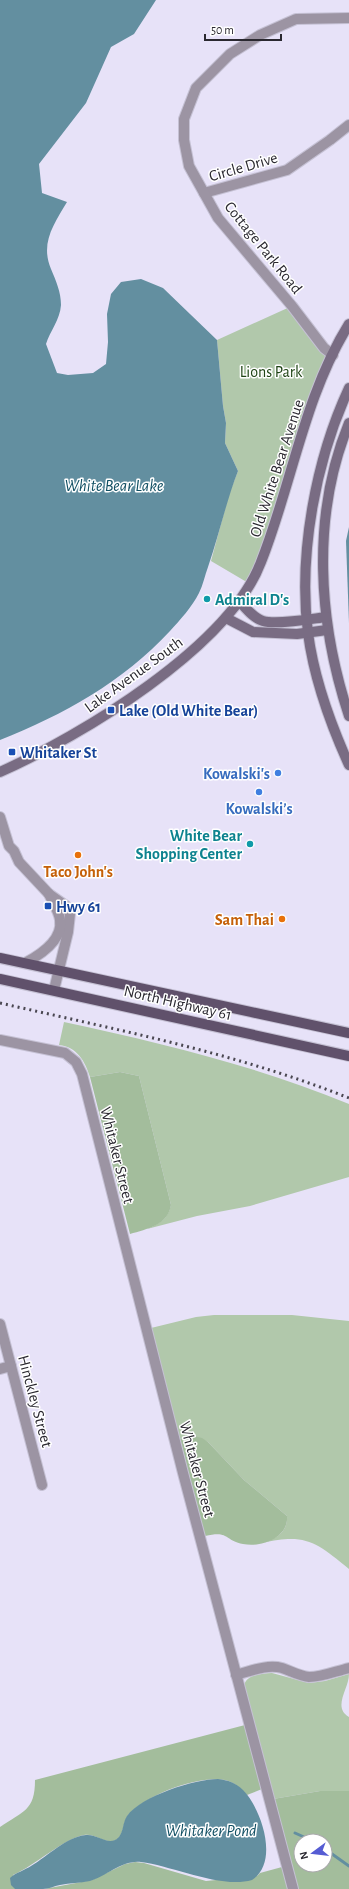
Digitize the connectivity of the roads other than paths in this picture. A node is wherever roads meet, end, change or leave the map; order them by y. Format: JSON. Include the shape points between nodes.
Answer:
{"nodes":[{"id":1,"x":349,"y":18,"type":"edge"},
{"id":2,"x":349,"y":125,"type":"edge"},
{"id":3,"x":204,"y":193,"type":"junction"},
{"id":4,"x":349,"y":324,"type":"edge"},
{"id":5,"x":333,"y":355,"type":"junction"},
{"id":6,"x":349,"y":388,"type":"edge"},
{"id":7,"x":349,"y":423,"type":"edge"},
{"id":8,"x":238,"y":601,"type":"junction"},
{"id":9,"x":326,"y":617,"type":"junction"},
{"id":10,"x":226,"y":618,"type":"junction"},
{"id":11,"x":307,"y":619,"type":"junction"},
{"id":12,"x":327,"y":630,"type":"junction"},
{"id":13,"x":308,"y":633,"type":"junction"},
{"id":14,"x":349,"y":716,"type":"edge"},
{"id":15,"x":349,"y":765,"type":"edge"},
{"id":16,"x":0,"y":772,"type":"edge"},
{"id":17,"x":0,"y":817,"type":"edge"},
{"id":18,"x":49,"y":894,"type":"junction"},
{"id":19,"x":0,"y":958,"type":"edge"},
{"id":20,"x":25,"y":963,"type":"junction"},
{"id":21,"x":58,"y":970,"type":"junction"},
{"id":22,"x":0,"y":979,"type":"edge"},
{"id":23,"x":54,"y":990,"type":"junction"},
{"id":24,"x":349,"y":1033,"type":"edge"},
{"id":25,"x":0,"y":1040,"type":"edge"},
{"id":26,"x":349,"y":1056,"type":"edge"},
{"id":27,"x":0,"y":1324,"type":"edge"},
{"id":28,"x":11,"y":1366,"type":"junction"},
{"id":29,"x":0,"y":1369,"type":"edge"},
{"id":30,"x":42,"y":1485,"type":"dead end"},
{"id":31,"x":349,"y":1668,"type":"edge"},
{"id":32,"x":236,"y":1674,"type":"junction"},
{"id":33,"x":293,"y":1889,"type":"edge"}],
"edges":[{"from":1,"to":3,"type":"street","name":"Cottage Park Road","via":[[296,19],[260,35],[230,54],[196,88],[184,119],[184,140],[190,166]]},
{"from":2,"to":3,"type":"street","name":"Circle Drive","via":[[287,170]]},
{"from":3,"to":5,"type":"street","name":"Cottage Park Road","via":[[218,218],[324,348]]},
{"from":4,"to":5,"type":"street","name":"Old White Bear Avenue"},
{"from":5,"to":8,"type":"street","name":"Old White Bear Avenue","via":[[311,406],[262,560]]},
{"from":6,"to":11,"type":"street","via":[[336,417],[321,464],[311,518],[306,586]]},
{"from":7,"to":9,"type":"street","via":[[338,456],[325,520],[323,551]]},
{"from":8,"to":10,"type":"street","name":"Old White Bear Avenue"},
{"from":8,"to":11,"type":"street","via":[[263,621]]},
{"from":9,"to":11,"type":"street"},
{"from":9,"to":12,"type":"street"},
{"from":10,"to":13,"type":"street","via":[[253,632]]},
{"from":10,"to":16,"type":"street","name":"Lake Avenue South","via":[[166,672],[135,694],[76,732]]},
{"from":11,"to":13,"type":"street"},
{"from":12,"to":13,"type":"street"},
{"from":12,"to":14,"type":"street","via":[[332,658]]},
{"from":13,"to":15,"type":"street","via":[[326,708]]},
{"from":17,"to":18,"type":"street","via":[[9,846],[19,862]]},
{"from":18,"to":20,"type":"street","via":[[60,920],[59,930],[48,947]]},
{"from":18,"to":21,"type":"street","via":[[66,906],[70,914]]},
{"from":19,"to":20,"type":"main road"},
{"from":20,"to":21,"type":"main road"},
{"from":21,"to":23,"type":"street"},
{"from":21,"to":24,"type":"main road"},
{"from":22,"to":23,"type":"main road","name":"North Highway 61"},
{"from":23,"to":26,"type":"main road","name":"North Highway 61"},
{"from":25,"to":32,"type":"street","name":"Whitaker Street","via":[[61,1052],[78,1064],[82,1074]]},
{"from":27,"to":28,"type":"street","name":"Hinckley Street"},
{"from":28,"to":29,"type":"street"},
{"from":28,"to":30,"type":"street","name":"Hinckley Street"},
{"from":31,"to":32,"type":"street","via":[[314,1677],[302,1676],[275,1667]]},
{"from":32,"to":33,"type":"street","name":"Whitaker Street"}]}
